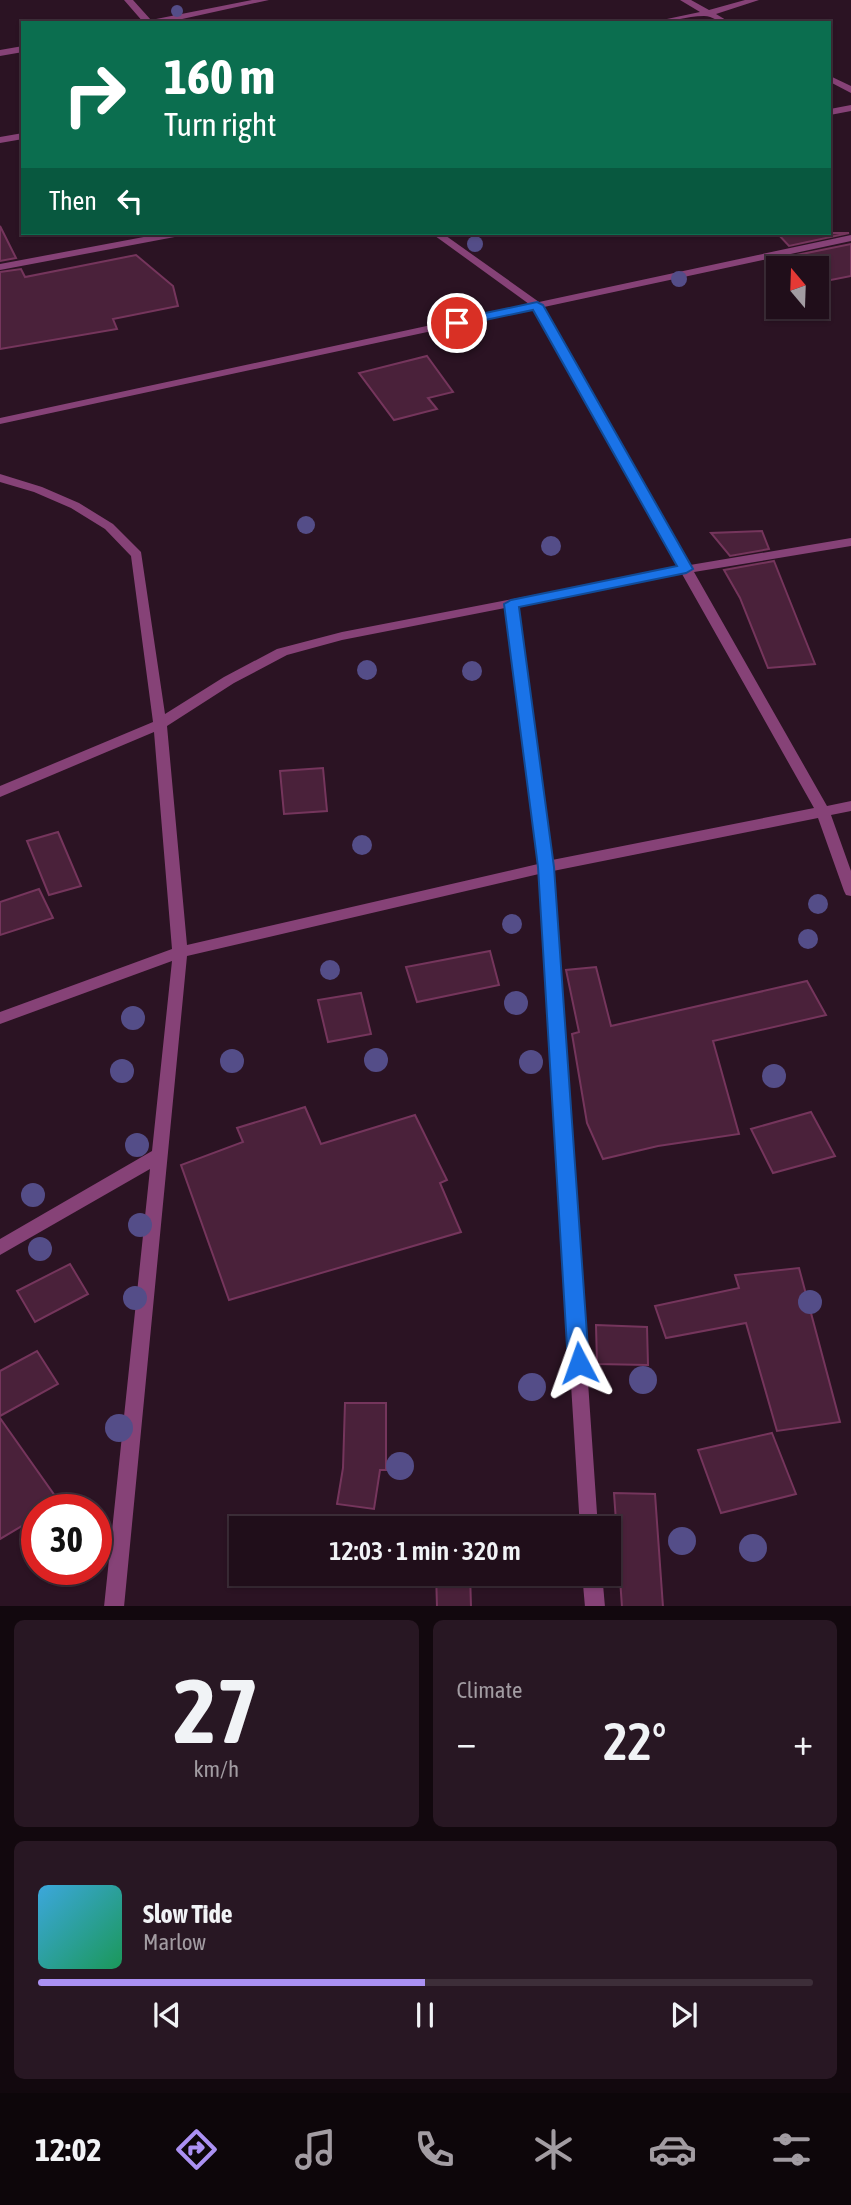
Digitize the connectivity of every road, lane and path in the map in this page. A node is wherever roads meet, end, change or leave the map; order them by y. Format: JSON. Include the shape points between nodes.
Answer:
{"nodes":[{"id":1,"x":128,"y":0,"type":"edge"},
{"id":2,"x":265,"y":0,"type":"edge"},
{"id":3,"x":684,"y":0,"type":"edge"},
{"id":4,"x":755,"y":0,"type":"edge"},
{"id":5,"x":708,"y":13,"type":"junction"},
{"id":6,"x":147,"y":21,"type":"edge"},
{"id":7,"x":159,"y":21,"type":"edge"},
{"id":8,"x":663,"y":21,"type":"edge"},
{"id":9,"x":723,"y":21,"type":"edge"},
{"id":10,"x":21,"y":49,"type":"edge"},
{"id":11,"x":0,"y":54,"type":"edge"},
{"id":12,"x":831,"y":80,"type":"edge"},
{"id":13,"x":851,"y":90,"type":"edge"},
{"id":14,"x":851,"y":108,"type":"edge"},
{"id":15,"x":831,"y":112,"type":"edge"},
{"id":16,"x":21,"y":136,"type":"edge"},
{"id":17,"x":0,"y":140,"type":"edge"},
{"id":18,"x":169,"y":235,"type":"edge"},
{"id":19,"x":439,"y":235,"type":"edge"},
{"id":20,"x":851,"y":238,"type":"edge"},
{"id":21,"x":0,"y":267,"type":"edge"},
{"id":22,"x":537,"y":305,"type":"junction"},
{"id":23,"x":0,"y":421,"type":"edge"},
{"id":24,"x":0,"y":478,"type":"edge"},
{"id":25,"x":851,"y":542,"type":"edge"},
{"id":26,"x":686,"y":569,"type":"junction"},
{"id":27,"x":511,"y":604,"type":"junction"},
{"id":28,"x":160,"y":723,"type":"junction"},
{"id":29,"x":0,"y":792,"type":"edge"},
{"id":30,"x":851,"y":806,"type":"edge"},
{"id":31,"x":823,"y":812,"type":"junction"},
{"id":32,"x":546,"y":867,"type":"junction"},
{"id":33,"x":851,"y":891,"type":"edge"},
{"id":34,"x":180,"y":952,"type":"junction"},
{"id":35,"x":0,"y":1018,"type":"edge"},
{"id":36,"x":161,"y":1154,"type":"junction"},
{"id":37,"x":0,"y":1248,"type":"edge"},
{"id":38,"x":588,"y":1516,"type":"edge"},
{"id":39,"x":593,"y":1586,"type":"edge"},
{"id":40,"x":114,"y":1606,"type":"edge"},
{"id":41,"x":594,"y":1606,"type":"edge"}],
"edges":[{"from":1,"to":6,"type":"street"},
{"from":2,"to":7,"type":"street"},
{"from":3,"to":5,"type":"street"},
{"from":4,"to":5,"type":"street"},
{"from":5,"to":8,"type":"street"},
{"from":5,"to":9,"type":"street"},
{"from":10,"to":11,"type":"street"},
{"from":12,"to":13,"type":"street"},
{"from":14,"to":15,"type":"street"},
{"from":16,"to":17,"type":"street"},
{"from":18,"to":21,"type":"street"},
{"from":19,"to":22,"type":"street"},
{"from":20,"to":22,"type":"street"},
{"from":22,"to":23,"type":"street"},
{"from":22,"to":26,"type":"street"},
{"from":24,"to":28,"type":"street","via":[[67,502],[106,522],[137,555]]},
{"from":25,"to":26,"type":"street"},
{"from":26,"to":27,"type":"street"},
{"from":26,"to":31,"type":"street"},
{"from":27,"to":28,"type":"street","via":[[282,652]]},
{"from":27,"to":32,"type":"street"},
{"from":28,"to":29,"type":"street"},
{"from":28,"to":34,"type":"street"},
{"from":30,"to":31,"type":"street"},
{"from":31,"to":32,"type":"street"},
{"from":31,"to":33,"type":"street"},
{"from":32,"to":34,"type":"street"},
{"from":32,"to":38,"type":"street"},
{"from":34,"to":35,"type":"street"},
{"from":34,"to":36,"type":"street"},
{"from":36,"to":37,"type":"street"},
{"from":36,"to":40,"type":"street"},
{"from":39,"to":41,"type":"street"}]}
